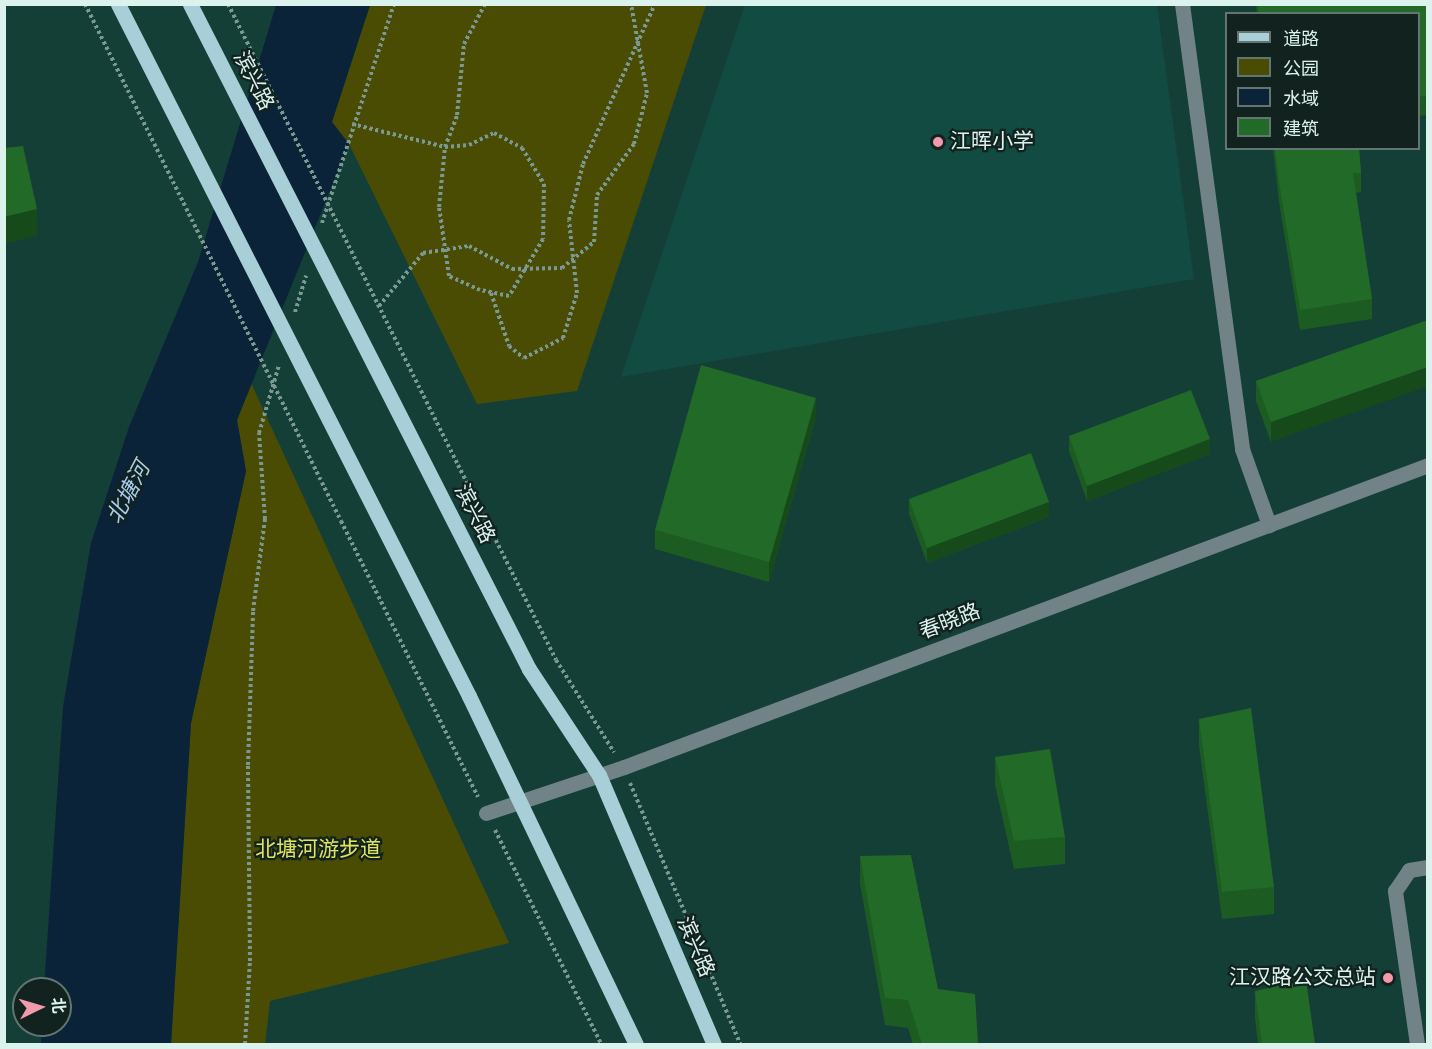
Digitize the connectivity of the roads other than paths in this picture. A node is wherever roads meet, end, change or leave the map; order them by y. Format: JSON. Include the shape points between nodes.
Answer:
{"nodes":[{"id":1,"x":118,"y":4,"type":"edge"},
{"id":2,"x":190,"y":4,"type":"edge"},
{"id":3,"x":1182,"y":4,"type":"edge"},
{"id":4,"x":1428,"y":465,"type":"edge"},
{"id":5,"x":1269,"y":525,"type":"junction"},
{"id":6,"x":599,"y":775,"type":"junction"},
{"id":7,"x":519,"y":801,"type":"junction"},
{"id":8,"x":486,"y":813,"type":"road end"},
{"id":9,"x":1428,"y":867,"type":"edge"},
{"id":10,"x":636,"y":1044,"type":"edge"},
{"id":11,"x":714,"y":1044,"type":"edge"},
{"id":12,"x":1417,"y":1044,"type":"edge"}],
"edges":[{"from":1,"to":7,"type":"main road","bridge":true},
{"from":2,"to":6,"type":"main road","name":"滨兴路","bridge":true,"via":[[529,669]]},
{"from":3,"to":5,"type":"street","via":[[1242,449]]},
{"from":4,"to":5,"type":"street","name":"春晓路"},
{"from":5,"to":6,"type":"street","name":"春晓路"},
{"from":6,"to":7,"type":"street","name":"春晓路"},
{"from":6,"to":11,"type":"main road","name":"滨兴路"},
{"from":7,"to":8,"type":"street","name":"春晓路"},
{"from":7,"to":10,"type":"main road"},
{"from":9,"to":12,"type":"street","via":[[1409,870],[1395,891]]}]}
